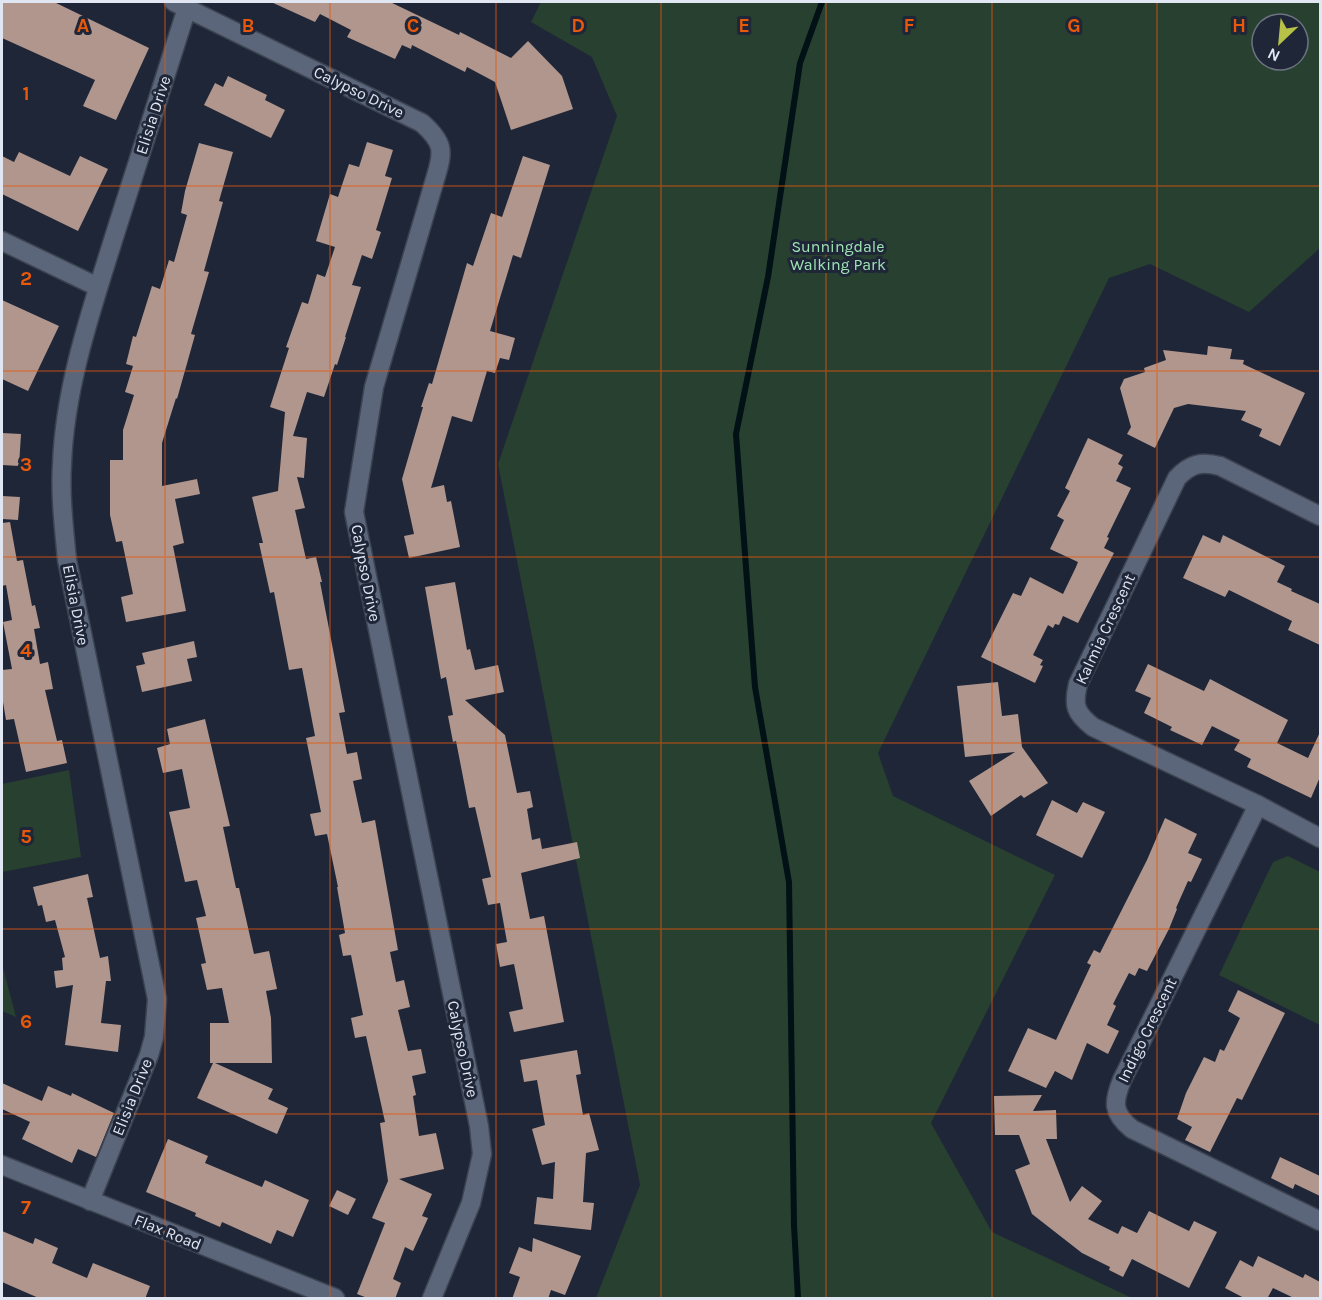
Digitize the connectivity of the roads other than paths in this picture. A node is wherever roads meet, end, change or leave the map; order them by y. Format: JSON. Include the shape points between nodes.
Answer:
{"nodes":[{"id":1,"x":181,"y":5,"type":"edge"},
{"id":2,"x":2,"y":241,"type":"edge"},
{"id":3,"x":98,"y":287,"type":"junction"},
{"id":4,"x":1320,"y":516,"type":"edge"},
{"id":5,"x":1258,"y":805,"type":"junction"},
{"id":6,"x":1320,"y":838,"type":"edge"},
{"id":7,"x":2,"y":1165,"type":"edge"},
{"id":8,"x":90,"y":1201,"type":"junction"},
{"id":9,"x":1320,"y":1221,"type":"edge"},
{"id":10,"x":335,"y":1299,"type":"edge"},
{"id":11,"x":432,"y":1299,"type":"edge"}],
"edges":[{"from":1,"to":3,"type":"street","name":"Elisia Drive"},
{"from":1,"to":11,"type":"street","name":"Calypso Drive","via":[[422,123],[442,148],[374,387],[354,512],[482,1154],[471,1203]]},
{"from":2,"to":3,"type":"street"},
{"from":3,"to":8,"type":"street","name":"Elisia Drive","via":[[65,429],[64,528],[67,560],[157,999],[157,1018],[149,1055]]},
{"from":4,"to":5,"type":"street","name":"Kalmia Crescent","via":[[1220,466],[1196,464],[1186,469],[1177,478],[1078,684],[1076,709],[1093,727]]},
{"from":5,"to":6,"type":"street","name":"Kalmia Crescent"},
{"from":5,"to":9,"type":"street","name":"Indigo Crescent","via":[[1122,1080],[1116,1109],[1132,1129]]},
{"from":7,"to":8,"type":"street","name":"Flax Road"},
{"from":8,"to":10,"type":"street","name":"Flax Road"}]}
